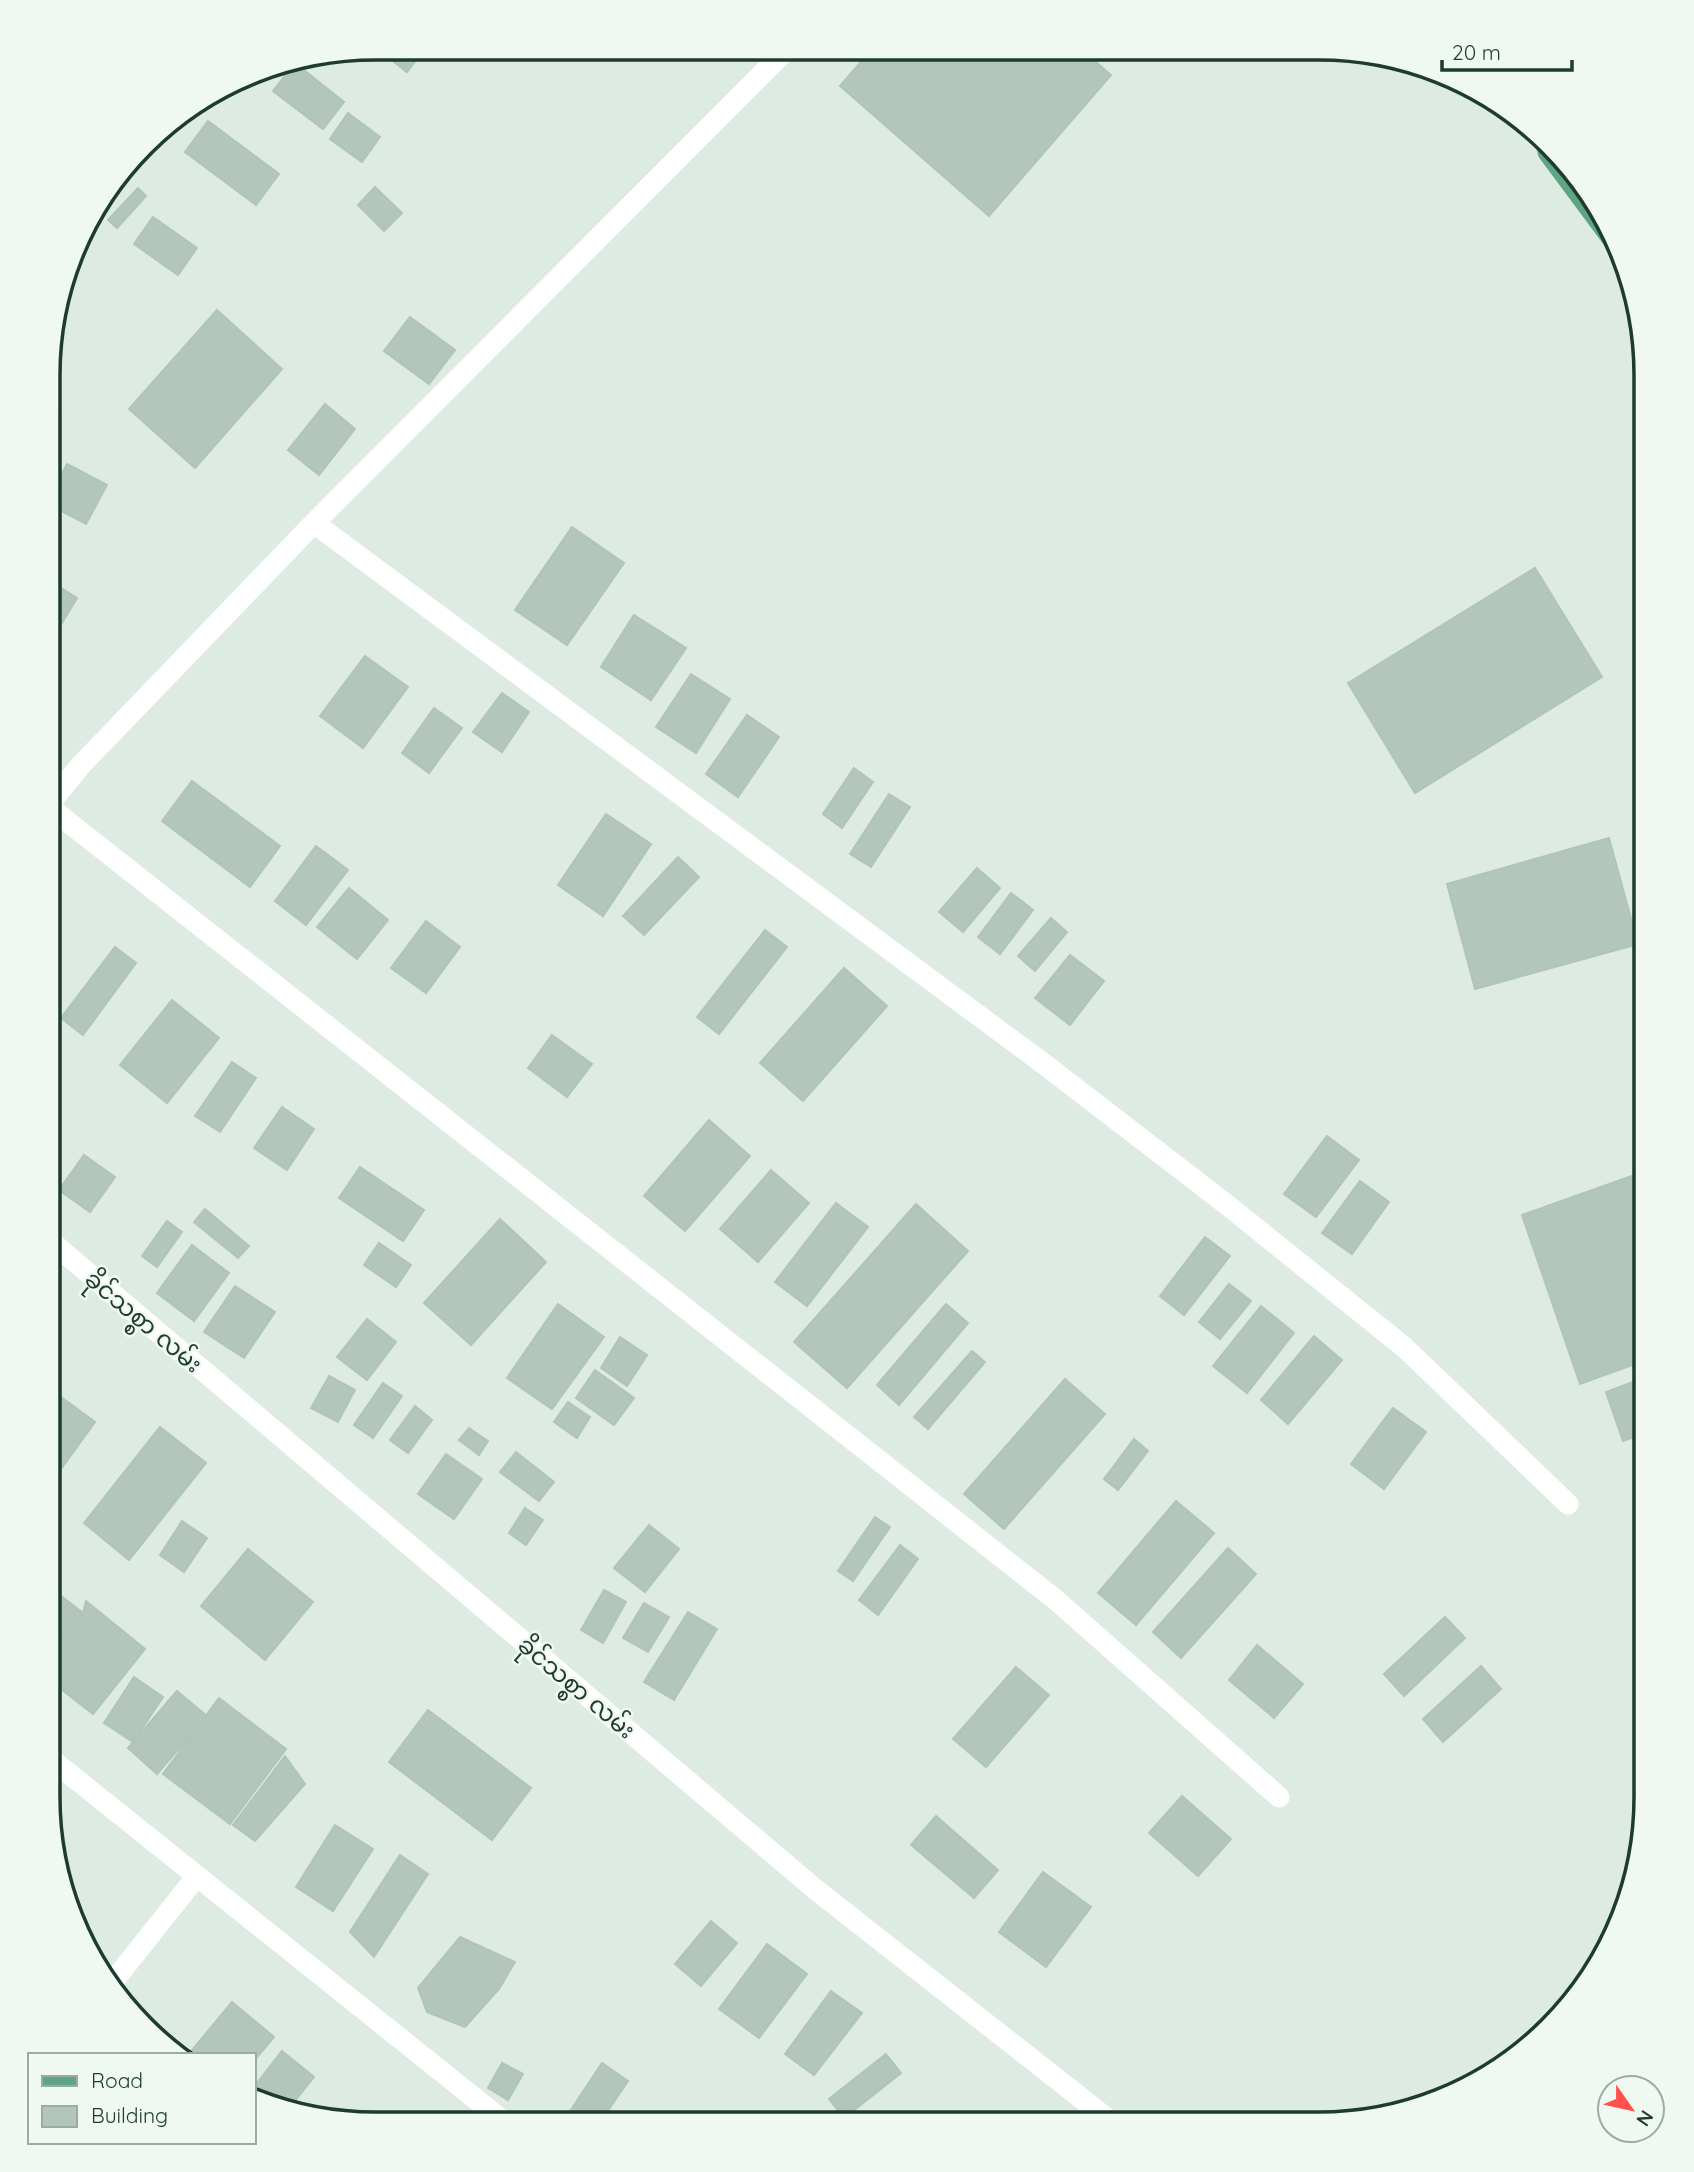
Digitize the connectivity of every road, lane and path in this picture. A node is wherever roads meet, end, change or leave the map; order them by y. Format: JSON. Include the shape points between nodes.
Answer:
{"nodes":[{"id":1,"x":776,"y":60,"type":"edge"},
{"id":2,"x":314,"y":523,"type":"junction"},
{"id":3,"x":60,"y":791,"type":"edge"},
{"id":4,"x":60,"y":814,"type":"edge"},
{"id":5,"x":60,"y":1249,"type":"edge"},
{"id":6,"x":1568,"y":1504,"type":"dead end"},
{"id":7,"x":60,"y":1766,"type":"edge"},
{"id":8,"x":1279,"y":1797,"type":"dead end"},
{"id":9,"x":197,"y":1876,"type":"junction"},
{"id":10,"x":116,"y":1977,"type":"edge"},
{"id":11,"x":492,"y":2112,"type":"edge"},
{"id":12,"x":1099,"y":2112,"type":"edge"}],
"edges":[{"from":1,"to":2,"type":"street"},
{"from":2,"to":3,"type":"street"},
{"from":2,"to":6,"type":"street","via":[[1044,1063],[1226,1204],[1404,1347]]},
{"from":4,"to":8,"type":"street","via":[[1056,1600]]},
{"from":5,"to":12,"type":"street","name":"ခိုင်သစ္စာ လမ်း","via":[[815,1889]]},
{"from":7,"to":9,"type":"street"},
{"from":9,"to":10,"type":"street"},
{"from":9,"to":11,"type":"street"}]}
